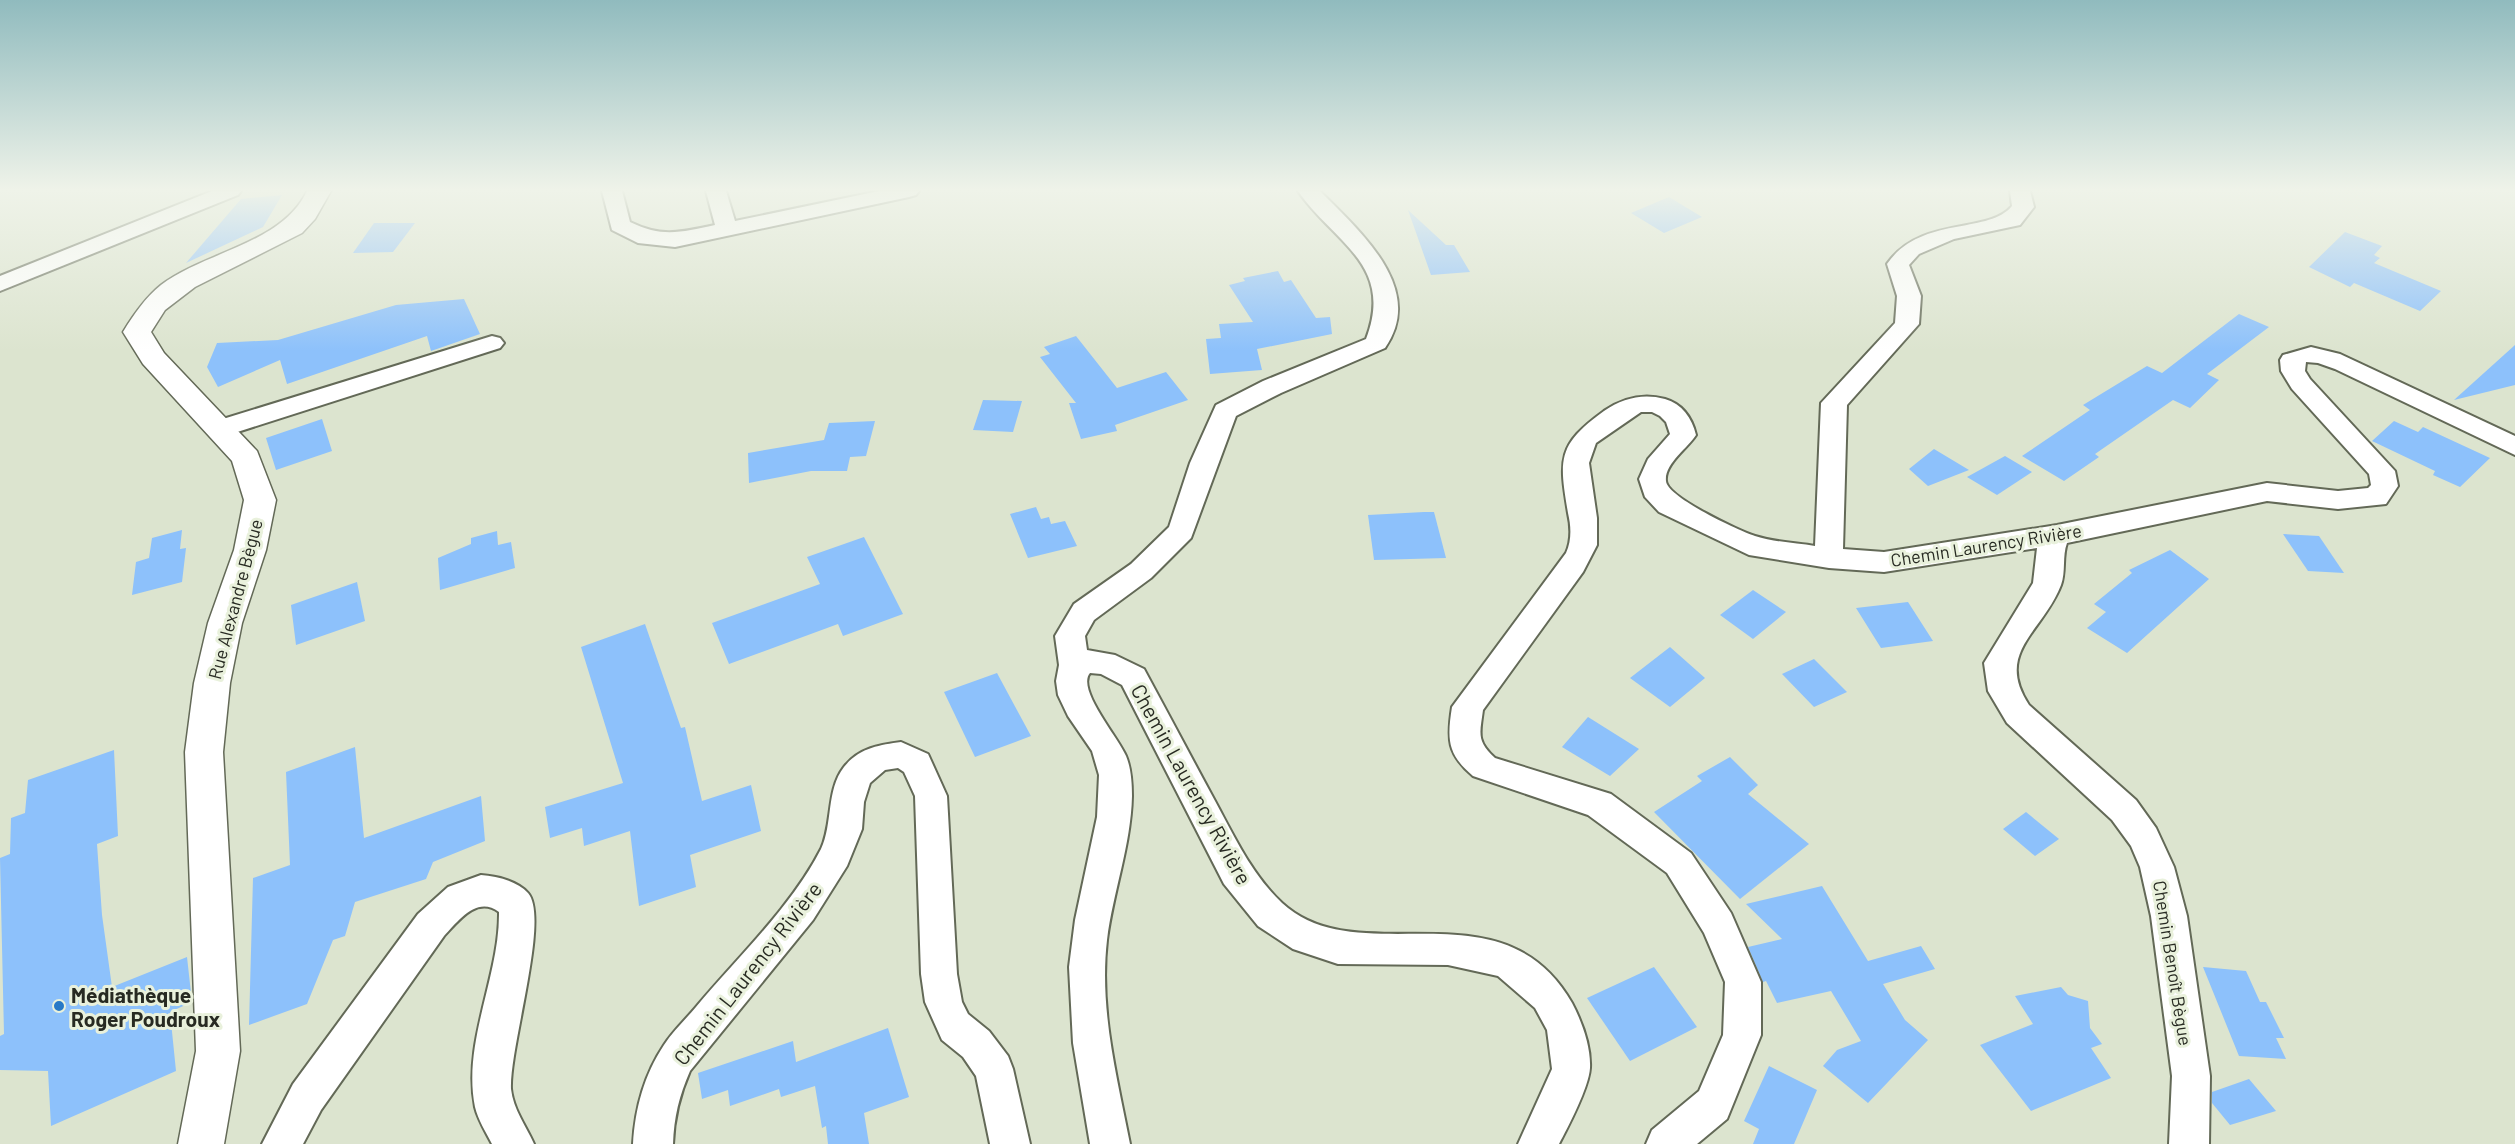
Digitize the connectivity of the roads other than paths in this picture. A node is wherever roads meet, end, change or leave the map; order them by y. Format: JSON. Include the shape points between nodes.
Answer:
{"nodes":[{"id":1,"x":98,"y":244,"type":"edge"},
{"id":2,"x":262,"y":244,"type":"edge"},
{"id":3,"x":1358,"y":244,"type":"edge"},
{"id":4,"x":1922,"y":244,"type":"edge"},
{"id":5,"x":0,"y":284,"type":"edge"},
{"id":6,"x":492,"y":343,"type":"dead end"},
{"id":7,"x":219,"y":429,"type":"junction"},
{"id":8,"x":2515,"y":446,"type":"edge"},
{"id":9,"x":2057,"y":535,"type":"junction"},
{"id":10,"x":1829,"y":558,"type":"junction"},
{"id":11,"x":1074,"y":665,"type":"junction"},
{"id":12,"x":201,"y":1144,"type":"edge"},
{"id":13,"x":282,"y":1144,"type":"edge"},
{"id":14,"x":514,"y":1144,"type":"edge"},
{"id":15,"x":653,"y":1144,"type":"edge"},
{"id":16,"x":1010,"y":1144,"type":"edge"},
{"id":17,"x":1110,"y":1144,"type":"edge"},
{"id":18,"x":1538,"y":1144,"type":"edge"},
{"id":19,"x":1666,"y":1144,"type":"edge"},
{"id":20,"x":2190,"y":1144,"type":"edge"}],
"edges":[{"from":1,"to":5,"type":"street"},
{"from":2,"to":7,"type":"main road","name":"Rue Alexandre Bègue","via":[[160,299],[137,332],[153,358]]},
{"from":3,"to":11,"type":"street","via":[[1383,281],[1387,311],[1377,343],[1225,411],[1181,531],[1141,571],[1084,612],[1070,636]]},
{"from":4,"to":10,"type":"street","via":[[1911,249],[1898,264],[1909,296],[1907,324],[1834,403]]},
{"from":6,"to":7,"type":"street"},
{"from":7,"to":12,"type":"main road","name":"Rue Alexandre Bègue","via":[[246,458],[260,500],[250,550],[223,633],[204,752],[218,1051]]},
{"from":8,"to":9,"type":"street","name":"Chemin Laurency Rivière","via":[[2344,364],[2316,355],[2299,355],[2292,360],[2301,384],[2382,471],[2385,486],[2376,497],[2338,500],[2267,492]]},
{"from":9,"to":10,"type":"street","name":"Chemin Laurency Rivière","via":[[1884,562]]},
{"from":9,"to":20,"type":"street","name":"Chemin Benoît Bègue","via":[[2048,553],[2047,584],[1999,663],[2004,691],[2018,714],[2124,810],[2144,838],[2157,867],[2169,916],[2191,1076]]},
{"from":10,"to":19,"type":"street","name":"Chemin Laurency Rivière","via":[[1749,545],[1669,505],[1655,491],[1652,479],[1657,465],[1683,435],[1680,422],[1669,410],[1635,405],[1586,438],[1576,461],[1583,545],[1573,566],[1468,706],[1464,734],[1469,753],[1484,767],[1599,804],[1679,863],[1718,924],[1743,982],[1742,1035],[1713,1105]]},
{"from":11,"to":17,"type":"street","via":[[1070,680],[1074,701],[1107,744],[1115,773],[1116,807],[1089,940],[1085,989]]},
{"from":11,"to":18,"type":"street","name":"Chemin Laurency Rivière","via":[[1084,660],[1106,661],[1133,677],[1236,873],[1270,915],[1306,938],[1338,948],[1448,949],[1508,962],[1548,996],[1565,1027],[1570,1070],[1556,1110]]},
{"from":13,"to":14,"type":"street","via":[[307,1097],[431,925],[454,902],[475,891],[490,889],[516,905],[517,939],[496,1042],[492,1088],[495,1109]]},
{"from":15,"to":16,"type":"street","name":"Chemin Laurency Rivière","via":[[660,1093],[677,1058],[801,909],[835,856],[856,776],[878,758],[901,755],[917,763],[931,796],[939,974],[944,1002],[955,1027],[976,1044],[994,1069]]}]}
